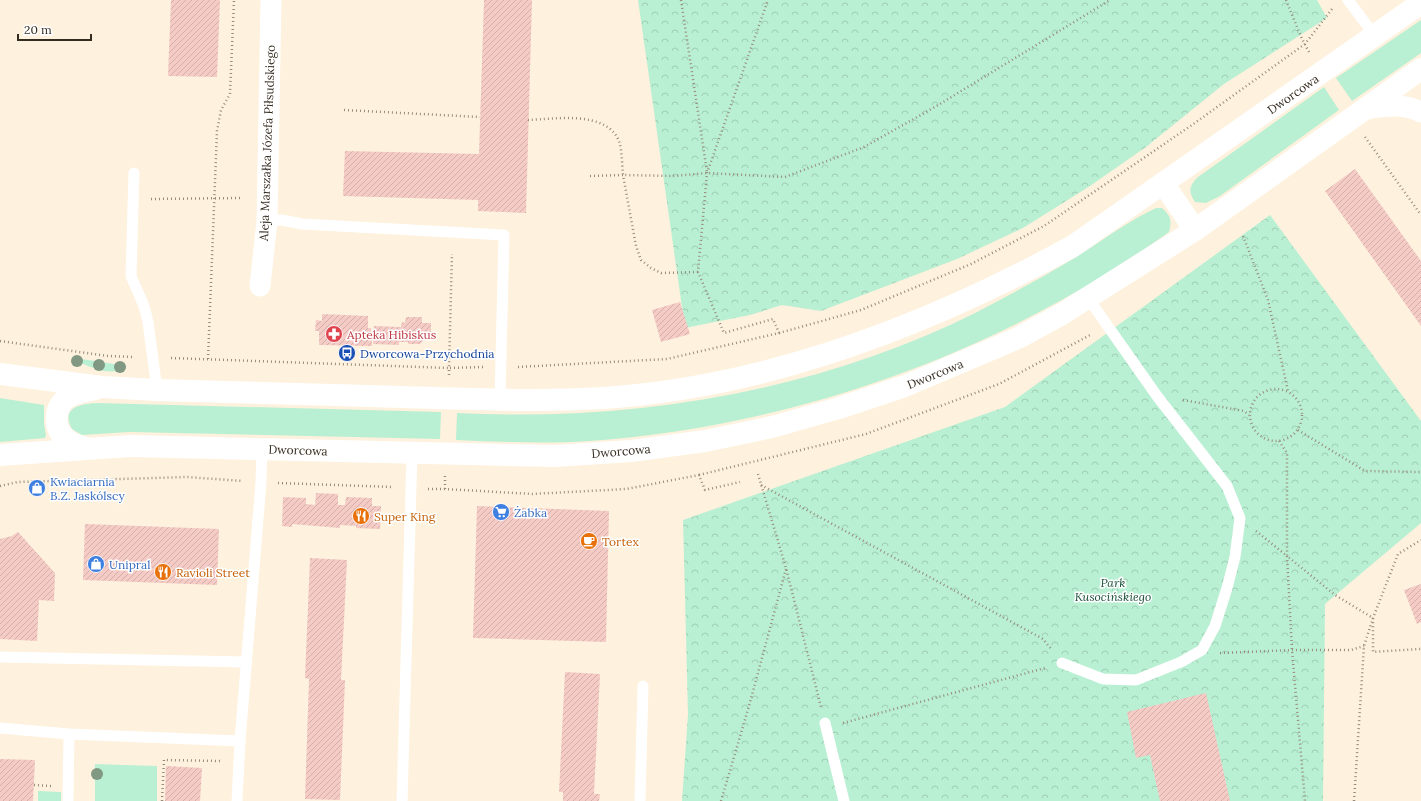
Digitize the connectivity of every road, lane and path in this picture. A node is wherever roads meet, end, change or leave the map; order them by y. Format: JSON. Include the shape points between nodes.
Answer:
{"nodes":[{"id":1,"x":234,"y":0,"type":"edge"},
{"id":2,"x":271,"y":0,"type":"edge"},
{"id":3,"x":681,"y":0,"type":"edge"},
{"id":4,"x":768,"y":0,"type":"edge"},
{"id":5,"x":1110,"y":0,"type":"edge"},
{"id":6,"x":1286,"y":0,"type":"edge"},
{"id":7,"x":1348,"y":0,"type":"edge"},
{"id":8,"x":1421,"y":3,"type":"edge"},
{"id":9,"x":1332,"y":8,"type":"dead end"},
{"id":10,"x":1375,"y":36,"type":"junction"},
{"id":11,"x":1305,"y":44,"type":"junction"},
{"id":12,"x":1421,"y":69,"type":"edge"},
{"id":13,"x":1322,"y":74,"type":"junction"},
{"id":14,"x":344,"y":110,"type":"dead end"},
{"id":15,"x":1421,"y":112,"type":"edge"},
{"id":16,"x":1359,"y":114,"type":"junction"},
{"id":17,"x":480,"y":117,"type":"dead end"},
{"id":18,"x":528,"y":120,"type":"dead end"},
{"id":19,"x":134,"y":173,"type":"dead end"},
{"id":20,"x":707,"y":173,"type":"junction"},
{"id":21,"x":623,"y":174,"type":"junction"},
{"id":22,"x":590,"y":176,"type":"dead end"},
{"id":23,"x":1163,"y":184,"type":"junction"},
{"id":24,"x":214,"y":198,"type":"junction"},
{"id":25,"x":240,"y":198,"type":"dead end"},
{"id":26,"x":134,"y":199,"type":"junction"},
{"id":27,"x":1421,"y":215,"type":"edge"},
{"id":28,"x":267,"y":221,"type":"junction"},
{"id":29,"x":1195,"y":230,"type":"junction"},
{"id":30,"x":1243,"y":236,"type":"dead end"},
{"id":31,"x":452,"y":254,"type":"dead end"},
{"id":32,"x":698,"y":272,"type":"junction"},
{"id":33,"x":260,"y":286,"type":"dead end"},
{"id":34,"x":1088,"y":298,"type":"junction"},
{"id":35,"x":779,"y":333,"type":"junction"},
{"id":36,"x":0,"y":341,"type":"edge"},
{"id":37,"x":153,"y":357,"type":"junction"},
{"id":38,"x":208,"y":359,"type":"junction"},
{"id":39,"x":526,"y":368,"type":"dead end"},
{"id":40,"x":0,"y":374,"type":"edge"},
{"id":41,"x":102,"y":387,"type":"junction"},
{"id":42,"x":157,"y":390,"type":"junction"},
{"id":43,"x":1288,"y":391,"type":"junction"},
{"id":44,"x":1157,"y":396,"type":"junction"},
{"id":45,"x":500,"y":399,"type":"junction"},
{"id":46,"x":1249,"y":415,"type":"junction"},
{"id":47,"x":1298,"y":430,"type":"junction"},
{"id":48,"x":1279,"y":442,"type":"junction"},
{"id":49,"x":86,"y":448,"type":"junction"},
{"id":50,"x":262,"y":449,"type":"junction"},
{"id":51,"x":412,"y":453,"type":"junction"},
{"id":52,"x":0,"y":455,"type":"edge"},
{"id":53,"x":1421,"y":472,"type":"edge"},
{"id":54,"x":758,"y":474,"type":"dead end"},
{"id":55,"x":261,"y":482,"type":"junction"},
{"id":56,"x":740,"y":482,"type":"dead end"},
{"id":57,"x":761,"y":485,"type":"junction"},
{"id":58,"x":0,"y":486,"type":"edge"},
{"id":59,"x":411,"y":488,"type":"junction"},
{"id":60,"x":445,"y":489,"type":"dead end"},
{"id":61,"x":706,"y":490,"type":"dead end"},
{"id":62,"x":1240,"y":518,"type":"junction"},
{"id":63,"x":1421,"y":540,"type":"edge"},
{"id":64,"x":1287,"y":556,"type":"junction"},
{"id":65,"x":786,"y":568,"type":"junction"},
{"id":66,"x":1373,"y":618,"type":"junction"},
{"id":67,"x":1364,"y":646,"type":"junction"},
{"id":68,"x":1421,"y":649,"type":"edge"},
{"id":69,"x":1202,"y":650,"type":"junction"},
{"id":70,"x":1292,"y":650,"type":"junction"},
{"id":71,"x":0,"y":657,"type":"edge"},
{"id":72,"x":246,"y":662,"type":"junction"},
{"id":73,"x":1062,"y":664,"type":"junction"},
{"id":74,"x":643,"y":686,"type":"dead end"},
{"id":75,"x":825,"y":723,"type":"junction"},
{"id":76,"x":0,"y":728,"type":"edge"},
{"id":77,"x":69,"y":734,"type":"junction"},
{"id":78,"x":240,"y":741,"type":"junction"},
{"id":79,"x":224,"y":761,"type":"dead end"},
{"id":80,"x":68,"y":801,"type":"edge"},
{"id":81,"x":162,"y":801,"type":"edge"},
{"id":82,"x":237,"y":801,"type":"edge"},
{"id":83,"x":402,"y":801,"type":"edge"},
{"id":84,"x":640,"y":801,"type":"edge"},
{"id":85,"x":721,"y":801,"type":"edge"},
{"id":86,"x":844,"y":801,"type":"edge"},
{"id":87,"x":1305,"y":801,"type":"edge"},
{"id":88,"x":1354,"y":801,"type":"edge"}],
"edges":[{"from":1,"to":24,"type":"path","via":[[230,94],[221,110],[217,131]]},
{"from":2,"to":28,"type":"street","name":"Aleja Marszałka Józefa Piłsudskiego"},
{"from":3,"to":20,"type":"path"},
{"from":4,"to":20,"type":"path"},
{"from":5,"to":20,"type":"path","via":[[864,147],[785,177]]},
{"from":6,"to":11,"type":"path"},
{"from":7,"to":10,"type":"lane"},
{"from":8,"to":10,"type":"street","name":"Dworcowa"},
{"from":9,"to":11,"type":"path"},
{"from":10,"to":13,"type":"street","name":"Dworcowa"},
{"from":11,"to":13,"type":"path"},
{"from":11,"to":35,"type":"path","via":[[1044,226],[971,264],[861,310]]},
{"from":12,"to":16,"type":"street","name":"Dworcowa"},
{"from":13,"to":23,"type":"street","name":"Dworcowa"},
{"from":14,"to":17,"type":"path"},
{"from":15,"to":16,"type":"street","via":[[1410,107],[1387,106]]},
{"from":16,"to":27,"type":"path"},
{"from":16,"to":29,"type":"street","name":"Dworcowa"},
{"from":18,"to":21,"type":"path","via":[[579,119],[596,121],[611,128],[619,141]]},
{"from":19,"to":26,"type":"lane"},
{"from":20,"to":21,"type":"path","via":[[673,176]]},
{"from":20,"to":32,"type":"path"},
{"from":21,"to":22,"type":"path"},
{"from":21,"to":32,"type":"path","via":[[636,246],[641,260],[662,273]]},
{"from":23,"to":29,"type":"street"},
{"from":23,"to":45,"type":"street","name":"Dworcowa","via":[[1073,246],[1024,273],[951,308],[876,338],[768,370],[688,387],[604,398]]},
{"from":24,"to":25,"type":"path"},
{"from":24,"to":26,"type":"path"},
{"from":24,"to":38,"type":"path"},
{"from":26,"to":37,"type":"lane","via":[[131,276],[144,306]]},
{"from":28,"to":33,"type":"street","name":"Aleja Marszałka Józefa Piłsudskiego"},
{"from":28,"to":45,"type":"lane","via":[[504,235]]},
{"from":29,"to":34,"type":"street","name":"Dworcowa"},
{"from":30,"to":43,"type":"path","via":[[1268,300]]},
{"from":31,"to":38,"type":"path","via":[[449,368]]},
{"from":32,"to":35,"type":"path","via":[[724,333],[773,319]]},
{"from":34,"to":44,"type":"lane"},
{"from":34,"to":51,"type":"street","name":"Dworcowa","via":[[1018,338],[905,386],[772,427],[705,441],[631,451],[555,456]]},
{"from":35,"to":39,"type":"path","via":[[667,359]]},
{"from":36,"to":37,"type":"path","via":[[108,356]]},
{"from":37,"to":38,"type":"path"},
{"from":37,"to":42,"type":"lane"},
{"from":40,"to":41,"type":"street","name":"Dworcowa"},
{"from":41,"to":42,"type":"street","name":"Dworcowa"},
{"from":41,"to":49,"type":"street","via":[[70,396],[58,410],[56,418],[60,434],[73,444]]},
{"from":42,"to":45,"type":"street","name":"Dworcowa"},
{"from":43,"to":46,"type":"path","via":[[1279,388],[1262,392],[1250,406]]},
{"from":43,"to":47,"type":"path","via":[[1300,404],[1302,413]]},
{"from":44,"to":46,"type":"path","via":[[1244,411]]},
{"from":44,"to":62,"type":"lane","via":[[1227,486]]},
{"from":46,"to":48,"type":"path","via":[[1250,424],[1255,432],[1262,438]]},
{"from":47,"to":48,"type":"path"},
{"from":47,"to":53,"type":"path","via":[[1365,471]]},
{"from":48,"to":64,"type":"path","via":[[1287,453]]},
{"from":49,"to":50,"type":"street","name":"Dworcowa","via":[[130,446]]},
{"from":49,"to":52,"type":"street","name":"Dworcowa"},
{"from":50,"to":51,"type":"street","name":"Dworcowa"},
{"from":50,"to":55,"type":"lane"},
{"from":51,"to":59,"type":"lane"},
{"from":54,"to":57,"type":"path"},
{"from":55,"to":58,"type":"path","via":[[187,477],[18,482]]},
{"from":55,"to":59,"type":"path"},
{"from":55,"to":72,"type":"lane"},
{"from":56,"to":61,"type":"path"},
{"from":57,"to":65,"type":"path"},
{"from":57,"to":73,"type":"path","via":[[1044,639]]},
{"from":59,"to":60,"type":"path"},
{"from":59,"to":83,"type":"lane"},
{"from":62,"to":64,"type":"path"},
{"from":62,"to":69,"type":"lane","via":[[1235,558],[1227,588],[1215,626]]},
{"from":63,"to":66,"type":"path","via":[[1398,554]]},
{"from":64,"to":66,"type":"path","via":[[1335,595]]},
{"from":64,"to":70,"type":"path"},
{"from":65,"to":75,"type":"path"},
{"from":65,"to":85,"type":"path"},
{"from":66,"to":67,"type":"path"},
{"from":66,"to":68,"type":"path","via":[[1373,652]]},
{"from":67,"to":70,"type":"path","via":[[1351,650]]},
{"from":67,"to":88,"type":"path"},
{"from":69,"to":70,"type":"path","via":[[1218,653]]},
{"from":69,"to":73,"type":"lane","via":[[1181,662],[1136,680],[1103,679]]},
{"from":70,"to":87,"type":"path"},
{"from":71,"to":72,"type":"lane"},
{"from":72,"to":78,"type":"lane"},
{"from":73,"to":75,"type":"path","via":[[847,723]]},
{"from":74,"to":84,"type":"lane"},
{"from":75,"to":86,"type":"lane"},
{"from":76,"to":77,"type":"lane"},
{"from":77,"to":78,"type":"lane"},
{"from":77,"to":80,"type":"lane"},
{"from":78,"to":82,"type":"lane"},
{"from":79,"to":81,"type":"path","via":[[164,760]]}]}
